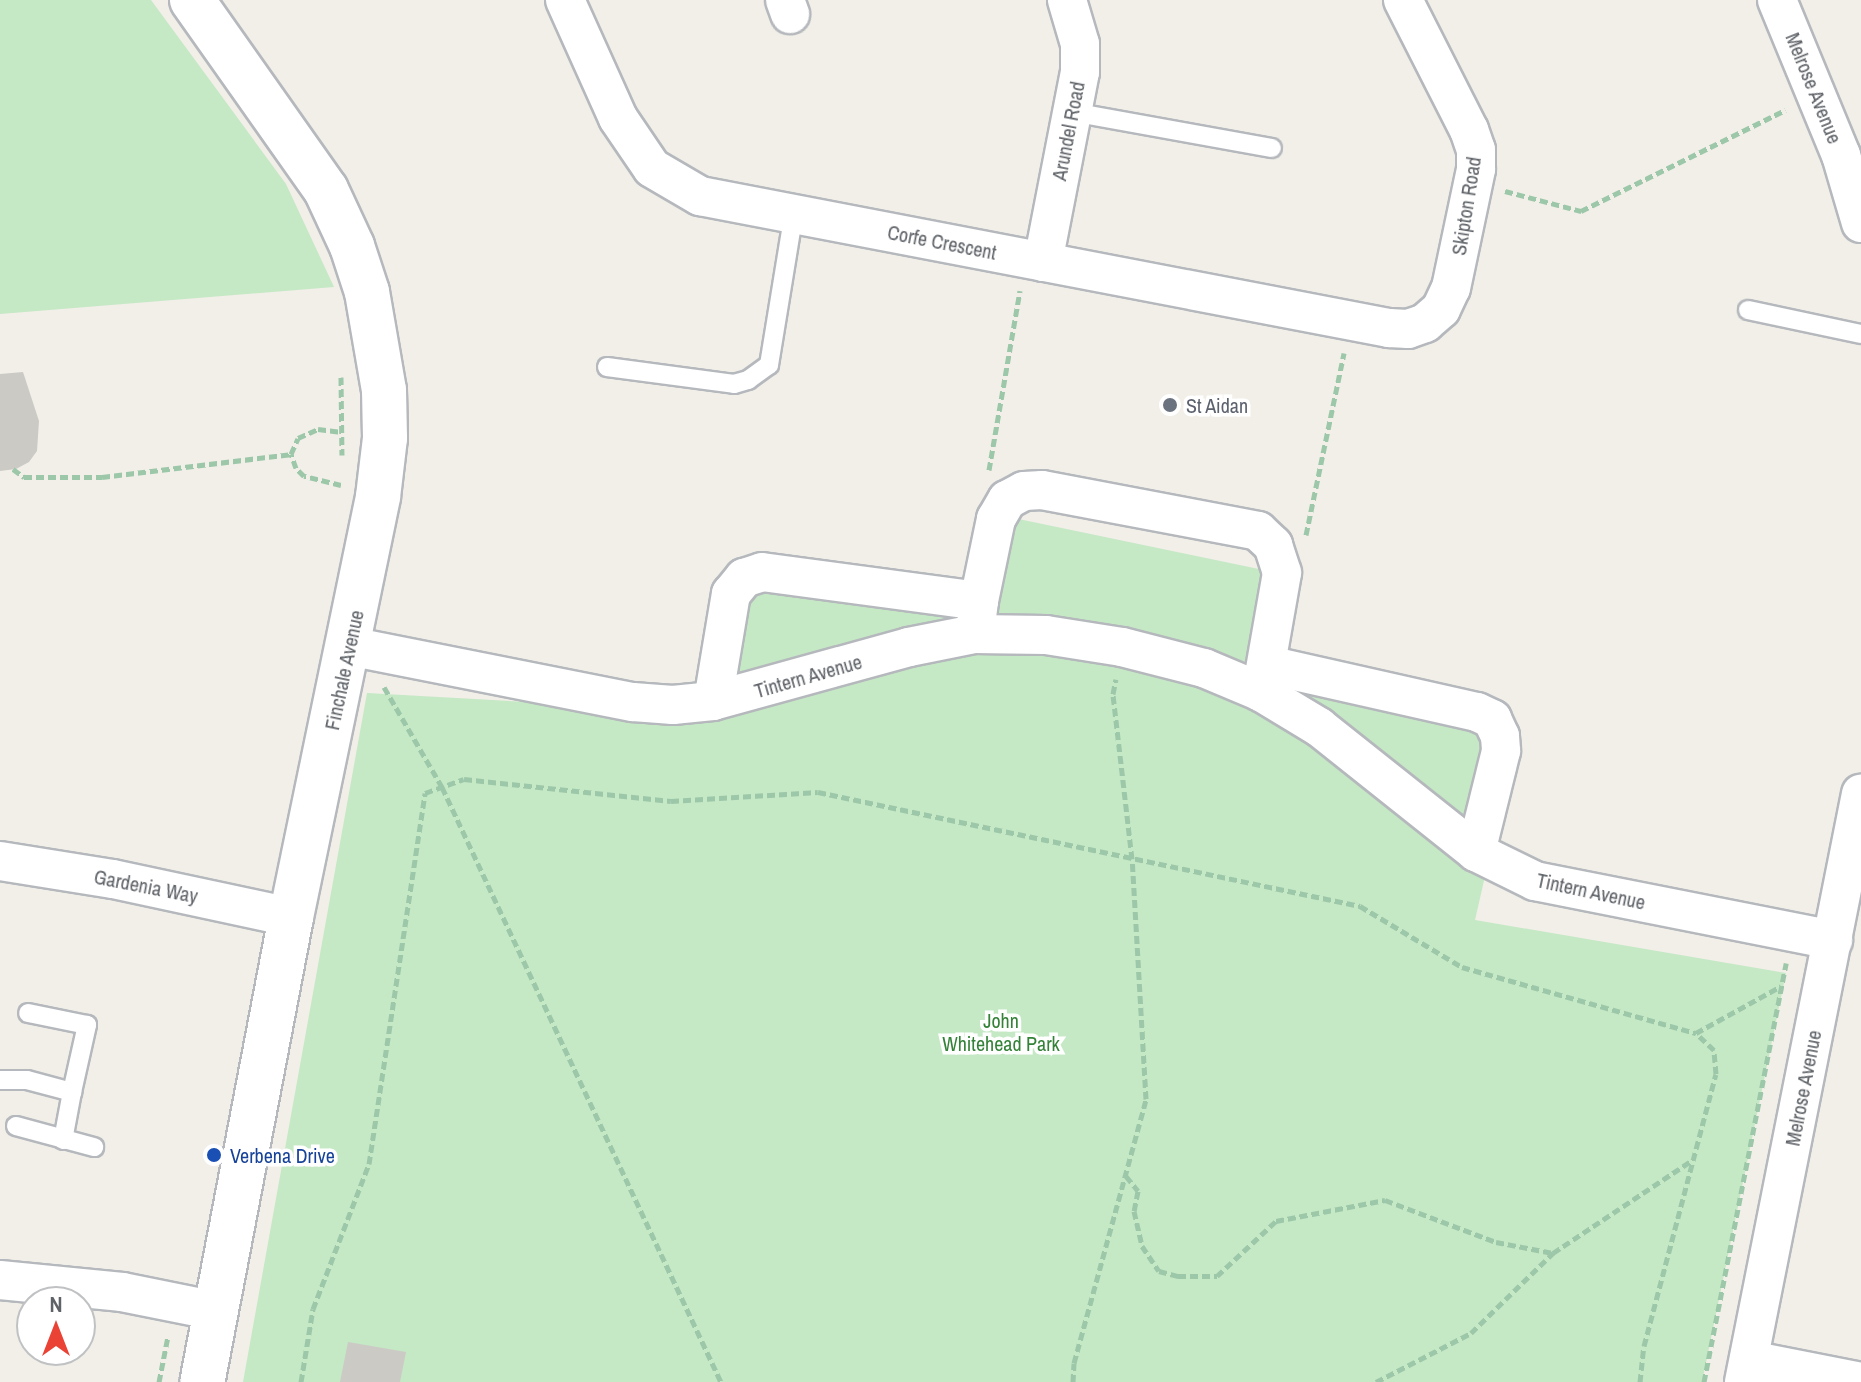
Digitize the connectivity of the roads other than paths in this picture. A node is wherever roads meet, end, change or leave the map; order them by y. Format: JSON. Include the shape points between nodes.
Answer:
{"nodes":[{"id":1,"x":192,"y":0,"type":"edge"},
{"id":2,"x":565,"y":0,"type":"edge"},
{"id":3,"x":1067,"y":0,"type":"edge"},
{"id":4,"x":1403,"y":0,"type":"edge"},
{"id":5,"x":1777,"y":0,"type":"edge"},
{"id":6,"x":1072,"y":112,"type":"junction"},
{"id":7,"x":1272,"y":148,"type":"dead end"},
{"id":8,"x":794,"y":213,"type":"junction"},
{"id":9,"x":1861,"y":223,"type":"edge"},
{"id":10,"x":1034,"y":260,"type":"junction"},
{"id":11,"x":1748,"y":310,"type":"dead end"},
{"id":12,"x":1425,"y":323,"type":"joint"},
{"id":13,"x":1861,"y":334,"type":"edge"},
{"id":14,"x":607,"y":367,"type":"dead end"},
{"id":15,"x":976,"y":618,"type":"junction"},
{"id":16,"x":369,"y":650,"type":"junction"},
{"id":17,"x":1265,"y":678,"type":"junction"},
{"id":18,"x":713,"y":701,"type":"junction"},
{"id":19,"x":1861,"y":794,"type":"edge"},
{"id":20,"x":1476,"y":852,"type":"junction"},
{"id":21,"x":0,"y":861,"type":"edge"},
{"id":22,"x":291,"y":917,"type":"junction"},
{"id":23,"x":1831,"y":948,"type":"junction"},
{"id":24,"x":28,"y":1013,"type":"dead end"},
{"id":25,"x":0,"y":1080,"type":"edge"},
{"id":26,"x":72,"y":1092,"type":"junction"},
{"id":27,"x":16,"y":1126,"type":"dead end"},
{"id":28,"x":63,"y":1140,"type":"junction"},
{"id":29,"x":94,"y":1147,"type":"dead end"},
{"id":30,"x":0,"y":1280,"type":"edge"},
{"id":31,"x":196,"y":1307,"type":"junction"},
{"id":32,"x":1747,"y":1371,"type":"edge"},
{"id":33,"x":202,"y":1382,"type":"edge"},
{"id":34,"x":1861,"y":1382,"type":"edge"}],
"edges":[{"from":1,"to":16,"type":"street","name":"Finchale Avenue","via":[[326,190],[367,292],[384,390],[385,438]]},
{"from":2,"to":8,"type":"street","name":"Corfe Crescent","via":[[618,118],[652,168],[700,196]]},
{"from":3,"to":6,"type":"street","name":"Arundel Road","via":[[1080,44]]},
{"from":4,"to":12,"type":"street","name":"Skipton Road","via":[[1476,150],[1451,288],[1441,309]]},
{"from":5,"to":9,"type":"street","name":"Melrose Avenue","via":[[1818,94]]},
{"from":6,"to":7,"type":"lane"},
{"from":6,"to":10,"type":"street","name":"Arundel Road"},
{"from":8,"to":10,"type":"street","name":"Corfe Crescent"},
{"from":8,"to":14,"type":"lane","via":[[769,365],[734,384]]},
{"from":10,"to":12,"type":"street","name":"Corfe Crescent","via":[[1349,321],[1408,329]]},
{"from":11,"to":13,"type":"lane"},
{"from":15,"to":17,"type":"street","name":"Tintern Avenue"},
{"from":15,"to":17,"type":"street","via":[[996,519],[1007,500],[1024,491],[1042,490],[1258,531],[1273,545],[1282,573]]},
{"from":15,"to":18,"type":"street","name":"Tintern Avenue","via":[[909,647]]},
{"from":15,"to":18,"type":"street","via":[[762,572],[744,578],[731,594]]},
{"from":16,"to":18,"type":"street","name":"Tintern Avenue","via":[[633,702]]},
{"from":16,"to":22,"type":"street","name":"Finchale Avenue"},
{"from":17,"to":20,"type":"street","name":"Tintern Avenue"},
{"from":17,"to":20,"type":"street","via":[[1477,712],[1492,719],[1501,751]]},
{"from":19,"to":23,"type":"street","name":"Melrose Avenue"},
{"from":20,"to":23,"type":"street","name":"Tintern Avenue","via":[[1535,881]]},
{"from":21,"to":22,"type":"street","name":"Gardenia Way"},
{"from":22,"to":31,"type":"street","name":"Finchale Avenue"},
{"from":23,"to":32,"type":"street","name":"Melrose Avenue"},
{"from":24,"to":26,"type":"lane","via":[[87,1025]]},
{"from":25,"to":26,"type":"lane","via":[[27,1080]]},
{"from":26,"to":28,"type":"lane"},
{"from":27,"to":28,"type":"lane"},
{"from":28,"to":29,"type":"lane"},
{"from":30,"to":31,"type":"street","via":[[122,1292]]},
{"from":31,"to":33,"type":"street","name":"Finchale Avenue"},
{"from":32,"to":34,"type":"street"}]}
